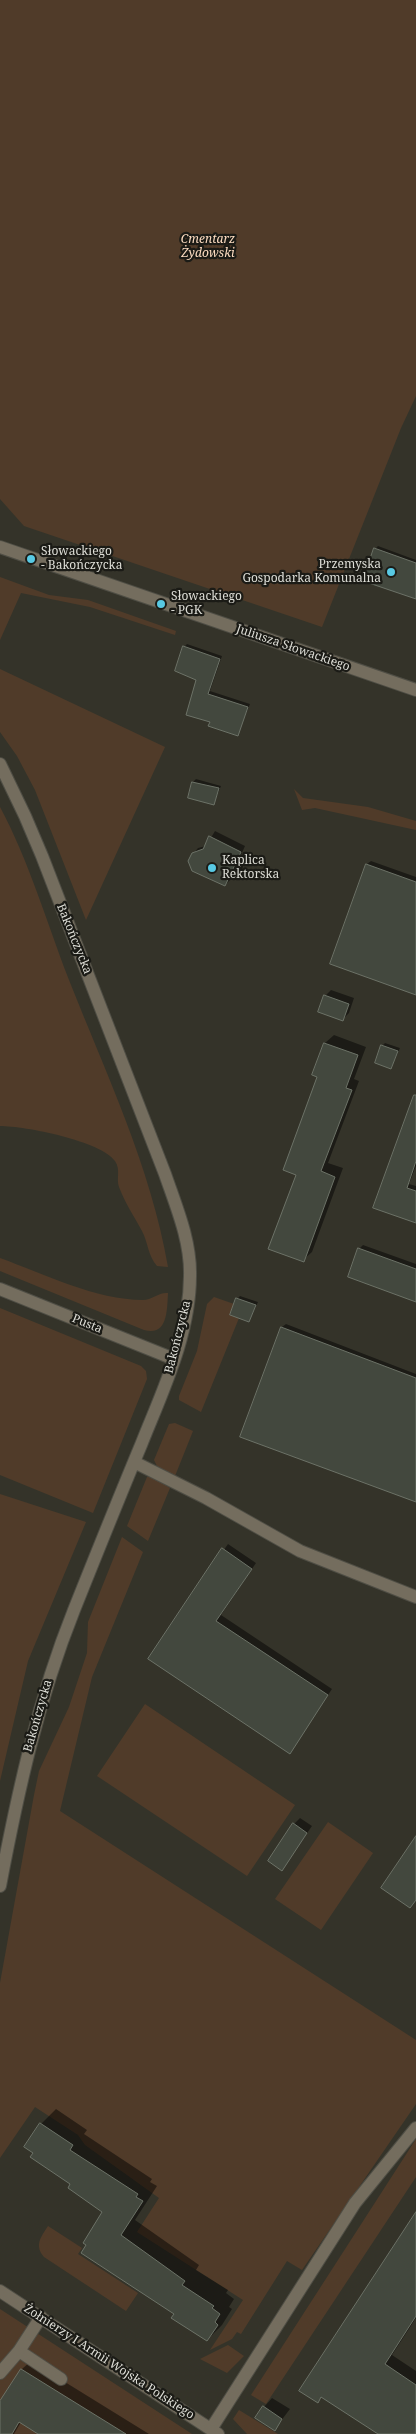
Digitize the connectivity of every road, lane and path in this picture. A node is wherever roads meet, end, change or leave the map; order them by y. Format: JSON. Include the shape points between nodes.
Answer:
{"nodes":[{"id":1,"x":0,"y":547,"type":"edge"},
{"id":2,"x":416,"y":690,"type":"edge"},
{"id":3,"x":0,"y":764,"type":"edge"},
{"id":4,"x":0,"y":1289,"type":"edge"},
{"id":5,"x":174,"y":1359,"type":"junction"},
{"id":6,"x":134,"y":1462,"type":"junction"},
{"id":7,"x":416,"y":1597,"type":"edge"},
{"id":8,"x":0,"y":1886,"type":"edge"},
{"id":9,"x":416,"y":2128,"type":"edge"},
{"id":10,"x":0,"y":2290,"type":"edge"},
{"id":11,"x":41,"y":2317,"type":"junction"},
{"id":12,"x":19,"y":2351,"type":"junction"},
{"id":13,"x":0,"y":2373,"type":"edge"},
{"id":14,"x":61,"y":2379,"type":"dead end"},
{"id":15,"x":214,"y":2432,"type":"edge"}],
"edges":[{"from":1,"to":2,"type":"street","name":"Juliusza Słowackiego"},
{"from":3,"to":5,"type":"street","name":"Bakończycka","via":[[42,856],[182,1223],[190,1275],[186,1312]]},
{"from":4,"to":5,"type":"street","name":"Pusta"},
{"from":5,"to":6,"type":"street","name":"Bakończycka"},
{"from":6,"to":7,"type":"street","via":[[300,1551]]},
{"from":6,"to":8,"type":"street","name":"Bakończycka","via":[[73,1611],[44,1692],[19,1785]]},
{"from":9,"to":15,"type":"street","via":[[355,2203]]},
{"from":10,"to":11,"type":"street","name":"Żołnierzy I Armii Wojska Polskiego"},
{"from":11,"to":12,"type":"street"},
{"from":11,"to":15,"type":"street","name":"Żołnierzy I Armii Wojska Polskiego"},
{"from":12,"to":13,"type":"street"},
{"from":12,"to":14,"type":"street"}]}
